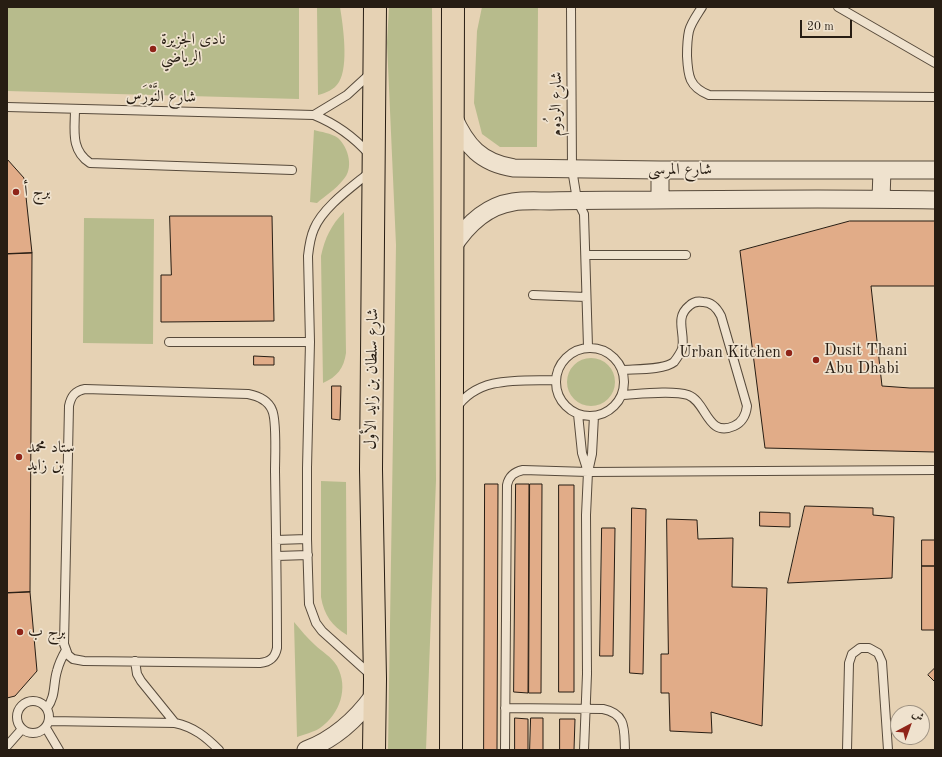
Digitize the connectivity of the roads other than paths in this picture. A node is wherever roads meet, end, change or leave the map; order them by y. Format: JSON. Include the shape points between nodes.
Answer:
{"nodes":[{"id":1,"x":375,"y":7,"type":"edge"},
{"id":2,"x":453,"y":7,"type":"edge"},
{"id":3,"x":571,"y":7,"type":"edge"},
{"id":4,"x":702,"y":7,"type":"edge"},
{"id":5,"x":838,"y":7,"type":"edge"},
{"id":6,"x":935,"y":63,"type":"edge"},
{"id":7,"x":375,"y":69,"type":"junction"},
{"id":8,"x":935,"y":97,"type":"edge"},
{"id":9,"x":7,"y":107,"type":"edge"},
{"id":10,"x":75,"y":109,"type":"junction"},
{"id":11,"x":452,"y":113,"type":"junction"},
{"id":12,"x":314,"y":115,"type":"junction"},
{"id":13,"x":374,"y":163,"type":"junction"},
{"id":14,"x":572,"y":169,"type":"junction"},
{"id":15,"x":292,"y":170,"type":"dead end"},
{"id":16,"x":660,"y":170,"type":"junction"},
{"id":17,"x":882,"y":170,"type":"junction"},
{"id":18,"x":935,"y":170,"type":"edge"},
{"id":19,"x":880,"y":199,"type":"junction"},
{"id":20,"x":578,"y":200,"type":"junction"},
{"id":21,"x":660,"y":200,"type":"junction"},
{"id":22,"x":935,"y":200,"type":"edge"},
{"id":23,"x":452,"y":248,"type":"junction"},
{"id":24,"x":586,"y":255,"type":"junction"},
{"id":25,"x":686,"y":255,"type":"dead end"},
{"id":26,"x":533,"y":295,"type":"dead end"},
{"id":27,"x":586,"y":297,"type":"junction"},
{"id":28,"x":169,"y":342,"type":"dead end"},
{"id":29,"x":310,"y":342,"type":"junction"},
{"id":30,"x":588,"y":347,"type":"junction"},
{"id":31,"x":623,"y":370,"type":"junction"},
{"id":32,"x":556,"y":380,"type":"junction"},
{"id":33,"x":623,"y":394,"type":"junction"},
{"id":34,"x":578,"y":414,"type":"junction"},
{"id":35,"x":594,"y":416,"type":"junction"},
{"id":36,"x":452,"y":417,"type":"junction"},
{"id":37,"x":935,"y":470,"type":"edge"},
{"id":38,"x":588,"y":472,"type":"junction"},
{"id":39,"x":307,"y":539,"type":"junction"},
{"id":40,"x":276,"y":540,"type":"junction"},
{"id":41,"x":308,"y":555,"type":"junction"},
{"id":42,"x":276,"y":556,"type":"junction"},
{"id":43,"x":66,"y":650,"type":"junction"},
{"id":44,"x":134,"y":661,"type":"junction"},
{"id":45,"x":375,"y":687,"type":"junction"},
{"id":46,"x":47,"y":708,"type":"junction"},
{"id":47,"x":505,"y":708,"type":"junction"},
{"id":48,"x":585,"y":709,"type":"junction"},
{"id":49,"x":175,"y":723,"type":"junction"},
{"id":50,"x":47,"y":725,"type":"junction"},
{"id":51,"x":22,"y":729,"type":"junction"},
{"id":52,"x":7,"y":746,"type":"edge"},
{"id":53,"x":59,"y":750,"type":"edge"},
{"id":54,"x":220,"y":750,"type":"edge"},
{"id":55,"x":306,"y":750,"type":"edge"},
{"id":56,"x":374,"y":750,"type":"edge"},
{"id":57,"x":451,"y":750,"type":"edge"},
{"id":58,"x":505,"y":750,"type":"edge"},
{"id":59,"x":584,"y":750,"type":"edge"},
{"id":60,"x":625,"y":750,"type":"edge"},
{"id":61,"x":848,"y":750,"type":"edge"},
{"id":62,"x":888,"y":750,"type":"edge"}],
"edges":[{"from":1,"to":7,"type":"main road","name":"شارع سلطان بن زايد الأول"},
{"from":2,"to":11,"type":"main road"},
{"from":3,"to":14,"type":"lane","name":"شارع الردُوم"},
{"from":4,"to":8,"type":"lane","via":[[692,23],[687,38],[689,78],[701,92],[709,95]]},
{"from":5,"to":6,"type":"lane"},
{"from":7,"to":12,"type":"lane","via":[[347,95]]},
{"from":7,"to":13,"type":"main road","name":"شارع سلطان بن زايد الأول"},
{"from":9,"to":10,"type":"lane","name":"شارع النَّوْرَس"},
{"from":10,"to":12,"type":"lane","name":"شارع النَّوْرَس"},
{"from":10,"to":15,"type":"lane","via":[[76,147],[83,159],[90,163]]},
{"from":11,"to":14,"type":"street","name":"شارع المرسى","via":[[467,143],[478,154],[492,162],[514,168]]},
{"from":11,"to":23,"type":"main road"},
{"from":12,"to":13,"type":"lane","name":"شارع النَّوْرَس","via":[[347,133],[361,145]]},
{"from":13,"to":29,"type":"lane","via":[[322,216],[314,228],[308,256]]},
{"from":13,"to":45,"type":"main road","name":"شارع سلطان بن زايد الأول","via":[[371,469]]},
{"from":14,"to":16,"type":"street","name":"شارع المرسى"},
{"from":14,"to":20,"type":"lane","name":"شارع الردُوم"},
{"from":16,"to":17,"type":"street","name":"شارع المرسى"},
{"from":16,"to":21,"type":"street"},
{"from":17,"to":18,"type":"street","name":"شارع المرسى"},
{"from":17,"to":19,"type":"street"},
{"from":19,"to":21,"type":"street","name":"شارع المرسى"},
{"from":19,"to":22,"type":"street","name":"شارع المرسى"},
{"from":20,"to":21,"type":"street","name":"شارع المرسى"},
{"from":20,"to":23,"type":"street","name":"شارع المرسى","via":[[513,202],[502,205],[469,226]]},
{"from":20,"to":24,"type":"lane","name":"شارع الردُوم","via":[[584,214]]},
{"from":23,"to":36,"type":"main road"},
{"from":24,"to":25,"type":"lane"},
{"from":24,"to":27,"type":"lane","name":"شارع الردُوم"},
{"from":26,"to":27,"type":"lane"},
{"from":27,"to":30,"type":"lane","name":"شارع الردُوم"},
{"from":28,"to":29,"type":"lane"},
{"from":29,"to":39,"type":"lane"},
{"from":30,"to":31,"type":"lane","via":[[605,350],[613,355]]},
{"from":30,"to":32,"type":"lane","via":[[579,349],[565,358],[557,372]]},
{"from":31,"to":33,"type":"lane"},
{"from":31,"to":33,"type":"lane","via":[[663,367],[672,363],[682,348],[682,315],[691,304],[698,301],[706,302],[718,309],[721,316],[747,406],[742,420],[724,428],[711,423],[698,402],[689,395]]},
{"from":32,"to":34,"type":"lane","via":[[557,392],[562,402]]},
{"from":32,"to":36,"type":"lane","via":[[494,383],[469,395]]},
{"from":33,"to":35,"type":"lane","via":[[611,410]]},
{"from":34,"to":35,"type":"lane"},
{"from":34,"to":38,"type":"lane","via":[[582,453]]},
{"from":35,"to":38,"type":"lane","via":[[592,454]]},
{"from":36,"to":57,"type":"main road"},
{"from":37,"to":38,"type":"lane"},
{"from":38,"to":47,"type":"lane","via":[[518,471],[513,473],[508,481]]},
{"from":38,"to":48,"type":"lane"},
{"from":39,"to":40,"type":"lane"},
{"from":39,"to":41,"type":"lane"},
{"from":40,"to":42,"type":"lane"},
{"from":40,"to":43,"type":"lane","via":[[274,417],[272,410],[262,398],[248,394],[85,389],[79,391],[71,400],[70,406],[64,609]]},
{"from":41,"to":42,"type":"lane"},
{"from":41,"to":45,"type":"lane","via":[[309,604],[316,623]]},
{"from":42,"to":44,"type":"lane","via":[[277,648],[272,659],[260,663]]},
{"from":43,"to":44,"type":"lane","via":[[68,655],[78,661]]},
{"from":43,"to":46,"type":"lane","via":[[57,671],[54,694]]},
{"from":44,"to":49,"type":"lane","via":[[141,681]]},
{"from":45,"to":55,"type":"street","via":[[363,710],[350,724]]},
{"from":45,"to":56,"type":"main road","name":"شارع سلطان بن زايد الأول"},
{"from":46,"to":50,"type":"lane","via":[[50,714]]},
{"from":46,"to":51,"type":"lane","via":[[38,701],[22,705],[17,714]]},
{"from":47,"to":48,"type":"lane"},
{"from":47,"to":58,"type":"lane"},
{"from":48,"to":59,"type":"lane"},
{"from":48,"to":60,"type":"lane","via":[[603,709],[618,715],[622,722]]},
{"from":49,"to":50,"type":"lane"},
{"from":49,"to":54,"type":"lane","via":[[200,733]]},
{"from":50,"to":51,"type":"lane","via":[[37,733]]},
{"from":50,"to":53,"type":"lane"},
{"from":51,"to":52,"type":"lane"},
{"from":61,"to":62,"type":"lane","via":[[849,663],[852,654],[860,648],[869,648],[878,653],[882,662]]}]}
